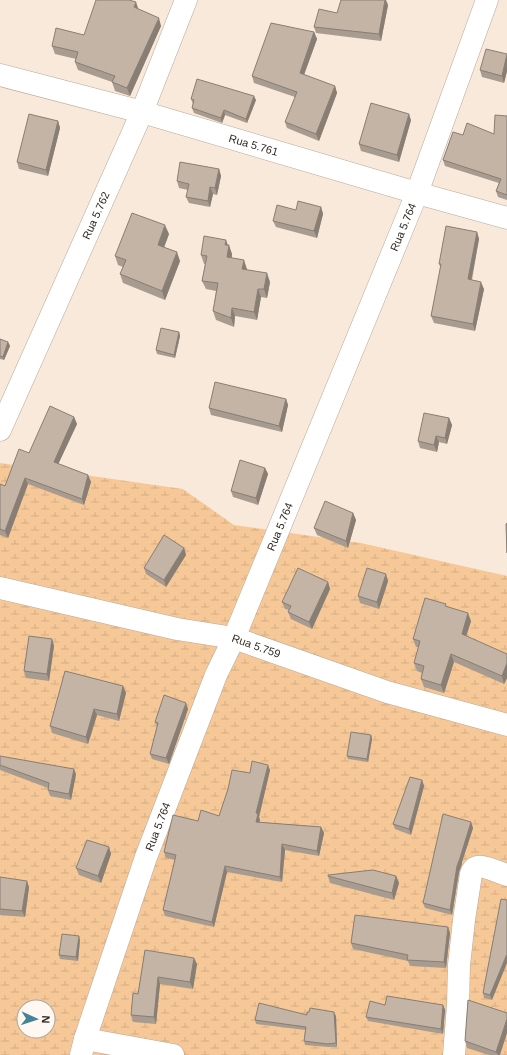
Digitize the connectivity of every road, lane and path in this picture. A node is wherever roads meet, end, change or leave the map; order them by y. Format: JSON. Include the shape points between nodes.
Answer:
{"nodes":[{"id":1,"x":186,"y":0,"type":"edge"},
{"id":2,"x":487,"y":0,"type":"edge"},
{"id":3,"x":0,"y":75,"type":"edge"},
{"id":4,"x":142,"y":112,"type":"junction"},
{"id":5,"x":417,"y":193,"type":"junction"},
{"id":6,"x":507,"y":218,"type":"edge"},
{"id":7,"x":0,"y":430,"type":"edge"},
{"id":8,"x":0,"y":588,"type":"edge"},
{"id":9,"x":234,"y":638,"type":"junction"},
{"id":10,"x":507,"y":725,"type":"edge"},
{"id":11,"x":507,"y":875,"type":"edge"},
{"id":12,"x":83,"y":1047,"type":"edge"},
{"id":13,"x":172,"y":1055,"type":"edge"},
{"id":14,"x":454,"y":1055,"type":"edge"}],
"edges":[{"from":1,"to":4,"type":"street","name":"Rua 5.762"},
{"from":2,"to":5,"type":"street","name":"Rua 5.764"},
{"from":3,"to":4,"type":"street","name":"Rua 5.761"},
{"from":4,"to":5,"type":"street","name":"Rua 5.761"},
{"from":4,"to":7,"type":"street","name":"Rua 5.762"},
{"from":5,"to":6,"type":"street","name":"Rua 5.761"},
{"from":5,"to":9,"type":"street","name":"Rua 5.764"},
{"from":8,"to":9,"type":"street","name":"Rua 5.759","via":[[177,629]]},
{"from":9,"to":10,"type":"street","name":"Rua 5.759","via":[[387,692]]},
{"from":9,"to":12,"type":"street","name":"Rua 5.764","via":[[216,675],[146,857]]},
{"from":11,"to":14,"type":"street","via":[[481,867],[476,867],[471,874],[460,958]]},
{"from":12,"to":13,"type":"street"}]}
